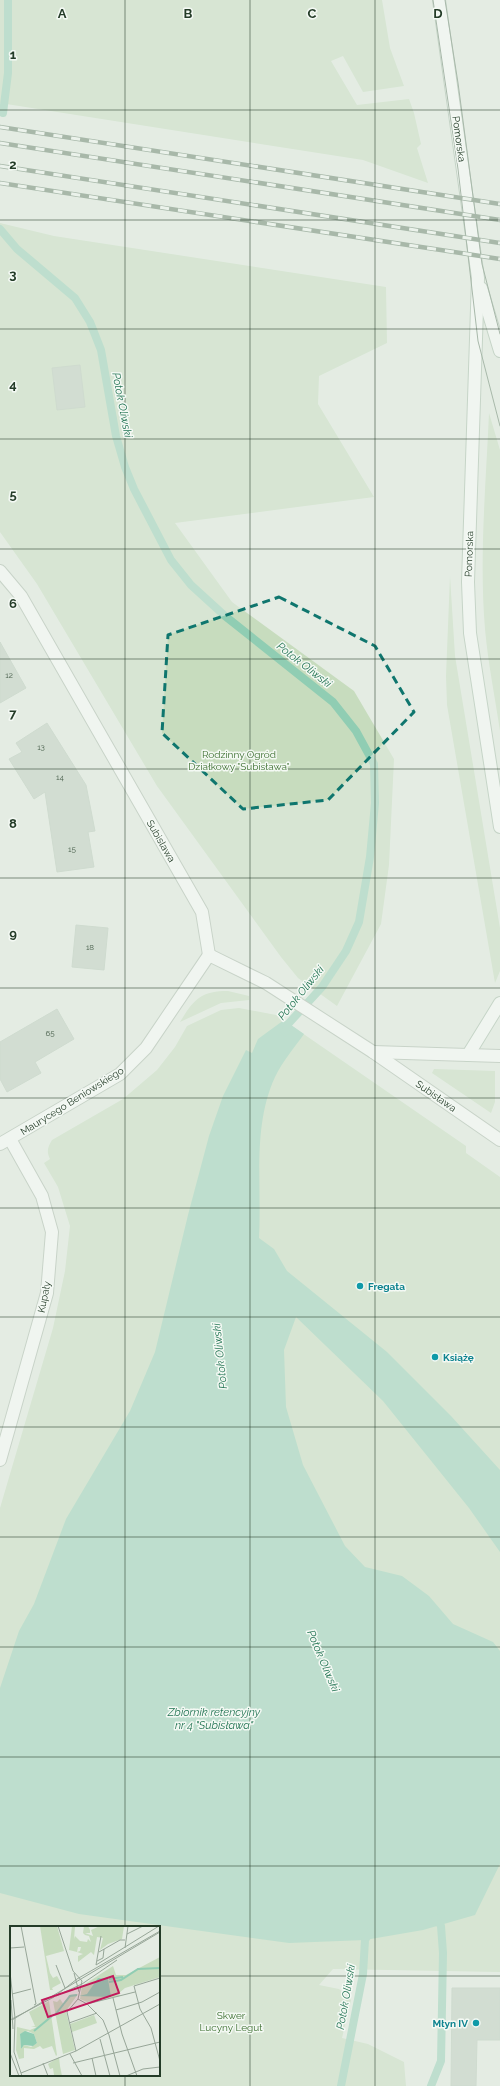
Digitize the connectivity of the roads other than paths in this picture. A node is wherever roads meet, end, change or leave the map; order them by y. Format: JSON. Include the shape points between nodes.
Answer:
{"nodes":[{"id":1,"x":439,"y":0,"type":"edge"},
{"id":2,"x":478,"y":278,"type":"junction"},
{"id":3,"x":500,"y":351,"type":"edge"},
{"id":4,"x":0,"y":571,"type":"edge"},
{"id":5,"x":500,"y":827,"type":"edge"},
{"id":6,"x":209,"y":955,"type":"junction"},
{"id":7,"x":500,"y":1003,"type":"edge"},
{"id":8,"x":373,"y":1052,"type":"junction"},
{"id":9,"x":468,"y":1055,"type":"junction"},
{"id":10,"x":500,"y":1056,"type":"edge"},
{"id":11,"x":500,"y":1140,"type":"edge"},
{"id":12,"x":5,"y":1141,"type":"edge"},
{"id":13,"x":0,"y":1460,"type":"edge"}],
"edges":[{"from":1,"to":2,"type":"street","name":"Pomorska"},
{"from":2,"to":3,"type":"street","name":"Pomorska"},
{"from":2,"to":5,"type":"street","name":"Pomorska","via":[[468,582],[470,633]]},
{"from":4,"to":6,"type":"street","name":"Subisława","via":[[20,596],[202,912]]},
{"from":6,"to":8,"type":"street","name":"Subisława","via":[[266,983]]},
{"from":6,"to":12,"type":"street","name":"Maurycego Beniowskiego","via":[[146,1048],[120,1074]]},
{"from":7,"to":9,"type":"street"},
{"from":8,"to":9,"type":"street"},
{"from":8,"to":11,"type":"street","name":"Subisława"},
{"from":9,"to":10,"type":"street"},
{"from":12,"to":13,"type":"street","name":"Kupały","via":[[42,1196],[52,1232],[47,1293]]}]}
